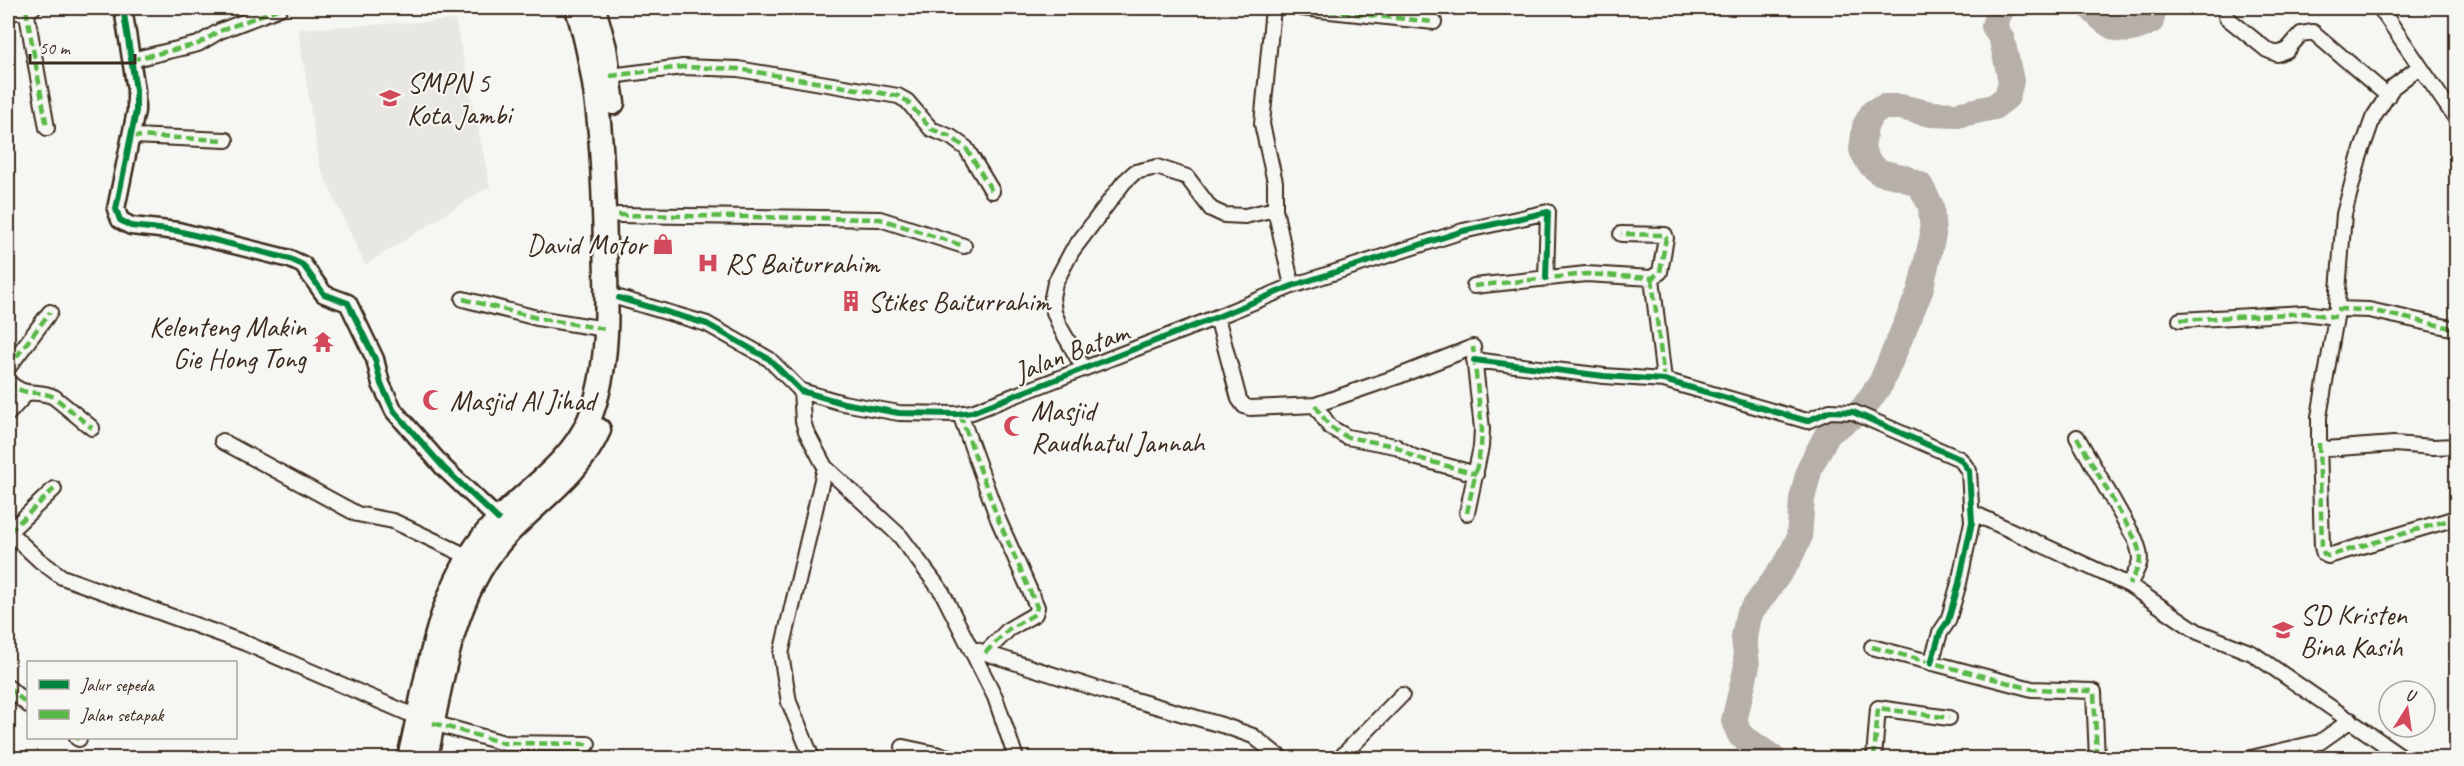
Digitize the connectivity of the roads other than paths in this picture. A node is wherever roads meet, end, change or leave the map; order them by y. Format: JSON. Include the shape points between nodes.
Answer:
{"nodes":[{"id":1,"x":30,"y":8,"type":"edge"},
{"id":2,"x":123,"y":8,"type":"edge"},
{"id":3,"x":279,"y":8,"type":"edge"},
{"id":4,"x":577,"y":8,"type":"edge"},
{"id":5,"x":594,"y":8,"type":"edge"},
{"id":6,"x":1273,"y":8,"type":"edge"},
{"id":7,"x":1301,"y":8,"type":"edge"},
{"id":8,"x":2380,"y":8,"type":"edge"},
{"id":9,"x":8,"y":14,"type":"edge"},
{"id":10,"x":2226,"y":17,"type":"dead end"},
{"id":11,"x":1434,"y":22,"type":"dead end"},
{"id":12,"x":597,"y":50,"type":"junction"},
{"id":13,"x":131,"y":60,"type":"junction"},
{"id":14,"x":2419,"y":67,"type":"junction"},
{"id":15,"x":610,"y":76,"type":"junction"},
{"id":16,"x":2388,"y":96,"type":"junction"},
{"id":17,"x":2457,"y":119,"type":"edge"},
{"id":18,"x":47,"y":128,"type":"dead end"},
{"id":19,"x":132,"y":136,"type":"junction"},
{"id":20,"x":226,"y":140,"type":"dead end"},
{"id":21,"x":992,"y":191,"type":"dead end"},
{"id":22,"x":1275,"y":209,"type":"junction"},
{"id":23,"x":618,"y":215,"type":"junction"},
{"id":24,"x":1621,"y":234,"type":"dead end"},
{"id":25,"x":964,"y":246,"type":"dead end"},
{"id":26,"x":1546,"y":278,"type":"junction"},
{"id":27,"x":1652,"y":278,"type":"junction"},
{"id":28,"x":1292,"y":286,"type":"junction"},
{"id":29,"x":1474,"y":286,"type":"dead end"},
{"id":30,"x":619,"y":298,"type":"junction"},
{"id":31,"x":463,"y":299,"type":"dead end"},
{"id":32,"x":50,"y":312,"type":"dead end"},
{"id":33,"x":2336,"y":313,"type":"junction"},
{"id":34,"x":1216,"y":317,"type":"junction"},
{"id":35,"x":2180,"y":320,"type":"dead end"},
{"id":36,"x":605,"y":329,"type":"junction"},
{"id":37,"x":2457,"y":329,"type":"edge"},
{"id":38,"x":1474,"y":360,"type":"junction"},
{"id":39,"x":8,"y":368,"type":"edge"},
{"id":40,"x":1084,"y":369,"type":"junction"},
{"id":41,"x":1664,"y":380,"type":"junction"},
{"id":42,"x":8,"y":381,"type":"edge"},
{"id":43,"x":801,"y":391,"type":"junction"},
{"id":44,"x":26,"y":394,"type":"junction"},
{"id":45,"x":1315,"y":405,"type":"junction"},
{"id":46,"x":8,"y":414,"type":"edge"},
{"id":47,"x":960,"y":414,"type":"junction"},
{"id":48,"x":92,"y":428,"type":"dead end"},
{"id":49,"x":2077,"y":437,"type":"dead end"},
{"id":50,"x":222,"y":441,"type":"dead end"},
{"id":51,"x":2319,"y":443,"type":"junction"},
{"id":52,"x":2457,"y":446,"type":"edge"},
{"id":53,"x":825,"y":467,"type":"junction"},
{"id":54,"x":1476,"y":474,"type":"junction"},
{"id":55,"x":54,"y":489,"type":"dead end"},
{"id":56,"x":1971,"y":512,"type":"junction"},
{"id":57,"x":1467,"y":513,"type":"dead end"},
{"id":58,"x":2457,"y":518,"type":"edge"},
{"id":59,"x":498,"y":519,"type":"junction"},
{"id":60,"x":8,"y":532,"type":"edge"},
{"id":61,"x":469,"y":557,"type":"junction"},
{"id":62,"x":2129,"y":585,"type":"junction"},
{"id":63,"x":1872,"y":646,"type":"dead end"},
{"id":64,"x":970,"y":648,"type":"junction"},
{"id":65,"x":986,"y":653,"type":"junction"},
{"id":66,"x":1931,"y":663,"type":"junction"},
{"id":67,"x":8,"y":687,"type":"edge"},
{"id":68,"x":1402,"y":696,"type":"dead end"},
{"id":69,"x":27,"y":704,"type":"edge"},
{"id":70,"x":1949,"y":718,"type":"dead end"},
{"id":71,"x":2351,"y":720,"type":"junction"},
{"id":72,"x":426,"y":721,"type":"junction"},
{"id":73,"x":588,"y":744,"type":"dead end"},
{"id":74,"x":903,"y":747,"type":"dead end"},
{"id":75,"x":923,"y":756,"type":"edge"},
{"id":76,"x":409,"y":759,"type":"edge"},
{"id":77,"x":426,"y":759,"type":"edge"},
{"id":78,"x":812,"y":759,"type":"edge"},
{"id":79,"x":954,"y":759,"type":"edge"},
{"id":80,"x":1016,"y":759,"type":"edge"},
{"id":81,"x":1281,"y":759,"type":"edge"},
{"id":82,"x":1340,"y":759,"type":"edge"},
{"id":83,"x":1874,"y":759,"type":"edge"},
{"id":84,"x":2097,"y":759,"type":"edge"},
{"id":85,"x":2251,"y":759,"type":"edge"},
{"id":86,"x":2404,"y":759,"type":"edge"}],
"edges":[{"from":1,"to":9,"type":"street"},
{"from":1,"to":18,"type":"street"},
{"from":2,"to":13,"type":"street"},
{"from":3,"to":13,"type":"street","via":[[198,44]]},
{"from":4,"to":12,"type":"highway"},
{"from":5,"to":12,"type":"highway"},
{"from":6,"to":22,"type":"street","via":[[1262,124],[1275,182]]},
{"from":7,"to":11,"type":"street"},
{"from":8,"to":14,"type":"street"},
{"from":10,"to":16,"type":"street","via":[[2277,54],[2287,50],[2301,34],[2313,32]]},
{"from":12,"to":15,"type":"highway"},
{"from":12,"to":36,"type":"highway"},
{"from":13,"to":19,"type":"street","via":[[136,111]]},
{"from":14,"to":16,"type":"street","via":[[2393,87]]},
{"from":14,"to":17,"type":"street"},
{"from":15,"to":21,"type":"street","via":[[683,67],[738,69],[898,96],[932,129],[951,136],[966,148]]},
{"from":15,"to":23,"type":"highway"},
{"from":16,"to":33,"type":"street","via":[[2373,118],[2344,214]]},
{"from":19,"to":20,"type":"street"},
{"from":19,"to":59,"type":"street","via":[[117,209],[120,220],[132,226],[178,231],[303,265],[324,294],[348,303],[394,411],[444,468]]},
{"from":22,"to":28,"type":"street"},
{"from":22,"to":40,"type":"street","via":[[1245,216],[1224,215],[1211,209],[1186,177],[1157,167],[1135,172],[1072,251],[1055,283],[1054,312]]},
{"from":23,"to":25,"type":"street","via":[[880,219]]},
{"from":23,"to":30,"type":"highway"},
{"from":24,"to":27,"type":"street","via":[[1665,235],[1660,272]]},
{"from":26,"to":27,"type":"street","via":[[1586,274]]},
{"from":26,"to":28,"type":"street","name":"Jalan Batam","via":[[1548,212],[1462,231]]},
{"from":26,"to":29,"type":"street"},
{"from":27,"to":41,"type":"street"},
{"from":28,"to":34,"type":"street","name":"Jalan Batam"},
{"from":30,"to":43,"type":"street","name":"Jalan Batam","via":[[707,324],[769,359]]},
{"from":30,"to":72,"type":"highway","via":[[613,386],[595,438],[569,474],[514,526],[483,564],[459,617]]},
{"from":31,"to":36,"type":"street","via":[[537,318]]},
{"from":32,"to":39,"type":"street"},
{"from":33,"to":35,"type":"street"},
{"from":33,"to":37,"type":"street","via":[[2369,310]]},
{"from":33,"to":51,"type":"street","via":[[2319,417]]},
{"from":34,"to":40,"type":"street","name":"Jalan Batam"},
{"from":34,"to":45,"type":"street","via":[[1244,406]]},
{"from":36,"to":59,"type":"highway","via":[[597,394],[588,421],[559,463]]},
{"from":38,"to":41,"type":"street"},
{"from":38,"to":45,"type":"street","via":[[1473,347]]},
{"from":38,"to":54,"type":"street","via":[[1482,429]]},
{"from":40,"to":47,"type":"street","name":"Jalan Batam"},
{"from":41,"to":56,"type":"street","via":[[1807,422],[1830,411],[1853,412],[1960,459],[1968,466]]},
{"from":42,"to":44,"type":"street"},
{"from":43,"to":47,"type":"street","name":"Jalan Batam","via":[[899,413]]},
{"from":43,"to":53,"type":"street","via":[[806,431]]},
{"from":44,"to":46,"type":"street"},
{"from":44,"to":48,"type":"street","via":[[50,395]]},
{"from":45,"to":54,"type":"street","via":[[1330,427],[1347,437],[1392,445],[1414,457]]},
{"from":47,"to":65,"type":"street","via":[[1038,611],[1009,629]]},
{"from":49,"to":62,"type":"street","via":[[2141,554],[2141,563]]},
{"from":50,"to":61,"type":"street","via":[[357,514],[393,521]]},
{"from":51,"to":52,"type":"street","via":[[2325,449],[2394,444]]},
{"from":51,"to":58,"type":"street","via":[[2324,554]]},
{"from":53,"to":64,"type":"street","via":[[900,536],[942,592]]},
{"from":53,"to":78,"type":"street","via":[[781,654],[789,702]]},
{"from":54,"to":57,"type":"street"},
{"from":55,"to":60,"type":"street"},
{"from":56,"to":62,"type":"street"},
{"from":56,"to":66,"type":"street","via":[[1959,583]]},
{"from":59,"to":61,"type":"highway"},
{"from":60,"to":72,"type":"street","via":[[62,578],[245,643]]},
{"from":61,"to":72,"type":"highway","via":[[443,612]]},
{"from":62,"to":71,"type":"street","via":[[2198,632],[2252,653]]},
{"from":63,"to":66,"type":"street"},
{"from":64,"to":65,"type":"street"},
{"from":64,"to":80,"type":"street","via":[[995,697]]},
{"from":65,"to":81,"type":"street","via":[[1225,726],[1252,736]]},
{"from":66,"to":84,"type":"street","via":[[2032,689],[2094,692]]},
{"from":67,"to":69,"type":"street"},
{"from":68,"to":82,"type":"street"},
{"from":70,"to":83,"type":"street","via":[[1878,708]]},
{"from":71,"to":85,"type":"street","via":[[2320,742]]},
{"from":71,"to":86,"type":"street"},
{"from":72,"to":73,"type":"street","via":[[504,743]]},
{"from":72,"to":76,"type":"highway"},
{"from":72,"to":77,"type":"highway"},
{"from":74,"to":75,"type":"street"},
{"from":75,"to":79,"type":"street"}]}
